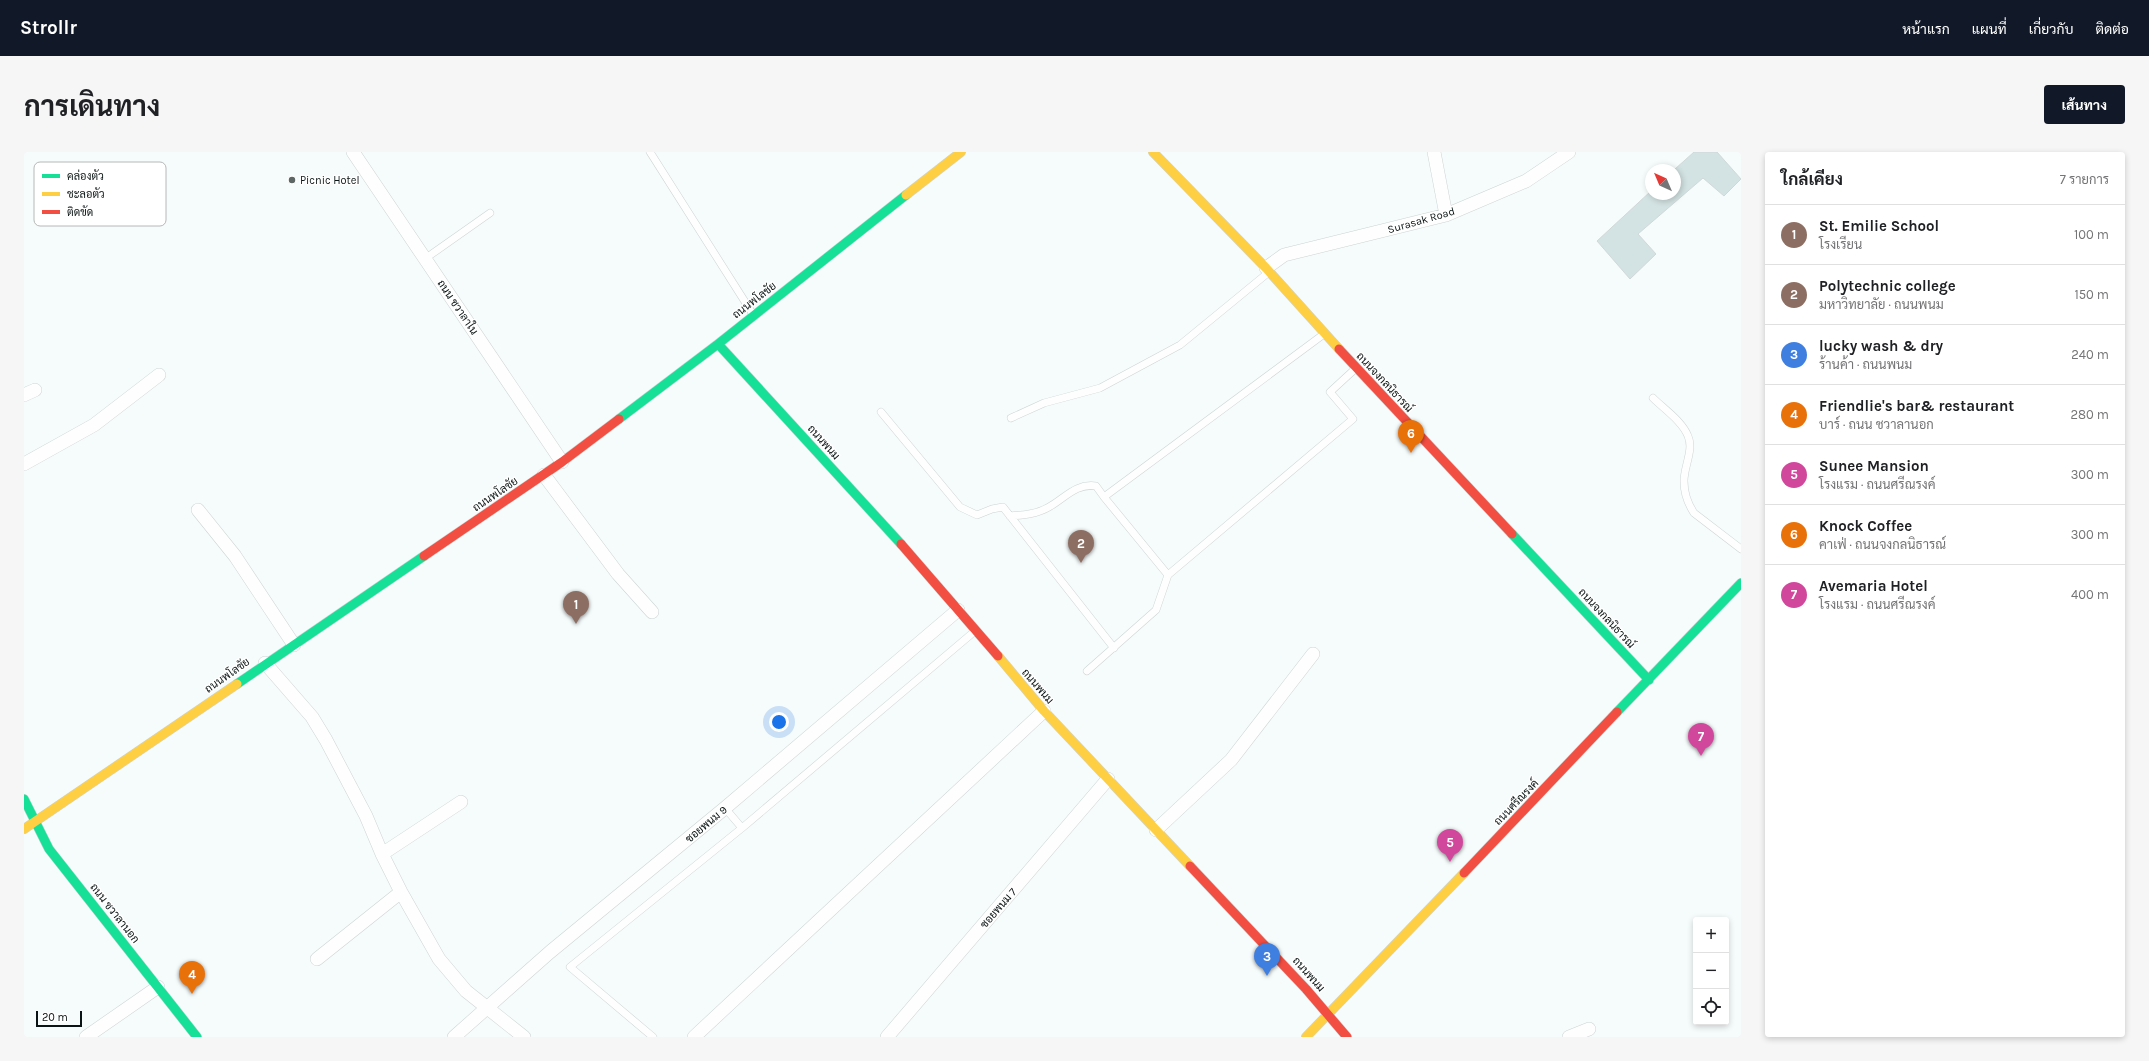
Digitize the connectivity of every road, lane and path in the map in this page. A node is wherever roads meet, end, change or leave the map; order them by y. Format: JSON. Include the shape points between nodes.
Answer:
{"nodes":[{"id":1,"x":353,"y":152,"type":"edge"},
{"id":2,"x":650,"y":152,"type":"edge"},
{"id":3,"x":961,"y":152,"type":"edge"},
{"id":4,"x":1153,"y":152,"type":"edge"},
{"id":5,"x":1434,"y":152,"type":"edge"},
{"id":6,"x":1569,"y":152,"type":"edge"},
{"id":7,"x":490,"y":213,"type":"dead end"},
{"id":8,"x":1446,"y":215,"type":"junction"},
{"id":9,"x":426,"y":258,"type":"junction"},
{"id":10,"x":1267,"y":270,"type":"junction"},
{"id":11,"x":754,"y":316,"type":"junction"},
{"id":12,"x":1324,"y":334,"type":"junction"},
{"id":13,"x":718,"y":344,"type":"junction"},
{"id":14,"x":1356,"y":368,"type":"junction"},
{"id":15,"x":159,"y":375,"type":"dead end"},
{"id":16,"x":1653,"y":398,"type":"dead end"},
{"id":17,"x":881,"y":412,"type":"dead end"},
{"id":18,"x":1011,"y":418,"type":"dead end"},
{"id":19,"x":562,"y":462,"type":"junction"},
{"id":20,"x":24,"y":464,"type":"edge"},
{"id":21,"x":544,"y":475,"type":"junction"},
{"id":22,"x":1104,"y":497,"type":"junction"},
{"id":23,"x":198,"y":510,"type":"dead end"},
{"id":24,"x":1010,"y":516,"type":"junction"},
{"id":25,"x":1741,"y":549,"type":"edge"},
{"id":26,"x":1168,"y":575,"type":"junction"},
{"id":27,"x":1741,"y":583,"type":"edge"},
{"id":28,"x":958,"y":610,"type":"junction"},
{"id":29,"x":652,"y":612,"type":"dead end"},
{"id":30,"x":975,"y":630,"type":"junction"},
{"id":31,"x":294,"y":645,"type":"junction"},
{"id":32,"x":1114,"y":648,"type":"junction"},
{"id":33,"x":1313,"y":654,"type":"dead end"},
{"id":34,"x":265,"y":663,"type":"junction"},
{"id":35,"x":1087,"y":670,"type":"dead end"},
{"id":36,"x":1649,"y":680,"type":"junction"},
{"id":37,"x":1044,"y":710,"type":"junction"},
{"id":38,"x":1108,"y":779,"type":"junction"},
{"id":39,"x":24,"y":798,"type":"edge"},
{"id":40,"x":461,"y":802,"type":"dead end"},
{"id":41,"x":725,"y":808,"type":"junction"},
{"id":42,"x":35,"y":821,"type":"junction"},
{"id":43,"x":742,"y":828,"type":"junction"},
{"id":44,"x":24,"y":829,"type":"edge"},
{"id":45,"x":1156,"y":830,"type":"junction"},
{"id":46,"x":382,"y":854,"type":"junction"},
{"id":47,"x":401,"y":892,"type":"junction"},
{"id":48,"x":317,"y":959,"type":"dead end"},
{"id":49,"x":158,"y":987,"type":"junction"},
{"id":50,"x":488,"y":1009,"type":"junction"},
{"id":51,"x":1327,"y":1014,"type":"junction"},
{"id":52,"x":1589,"y":1029,"type":"dead end"},
{"id":53,"x":86,"y":1037,"type":"edge"},
{"id":54,"x":196,"y":1037,"type":"edge"},
{"id":55,"x":454,"y":1037,"type":"edge"},
{"id":56,"x":524,"y":1037,"type":"edge"},
{"id":57,"x":653,"y":1037,"type":"edge"},
{"id":58,"x":694,"y":1037,"type":"edge"},
{"id":59,"x":887,"y":1037,"type":"edge"},
{"id":60,"x":1306,"y":1037,"type":"edge"},
{"id":61,"x":1347,"y":1037,"type":"edge"},
{"id":62,"x":1569,"y":1037,"type":"edge"}],
"edges":[{"from":1,"to":9,"type":"street","name":"ถนน ชวาลาใน"},
{"from":2,"to":11,"type":"lane"},
{"from":3,"to":11,"type":"street","name":"ถนนพโลชัย"},
{"from":4,"to":10,"type":"street","name":"ถนนจงกลนิธารณ์"},
{"from":5,"to":8,"type":"street"},
{"from":6,"to":8,"type":"street","name":"Surasak Road","via":[[1526,181]]},
{"from":7,"to":9,"type":"lane"},
{"from":8,"to":10,"type":"street","name":"Surasak Road","via":[[1284,255]]},
{"from":9,"to":19,"type":"street","name":"ถนน ชวาลาใน"},
{"from":10,"to":12,"type":"street","name":"ถนนจงกลนิธารณ์"},
{"from":10,"to":18,"type":"lane","via":[[1180,345],[1100,388],[1044,403]]},
{"from":11,"to":13,"type":"street","name":"ถนนพโลชัย"},
{"from":12,"to":14,"type":"street","name":"ถนนจงกลนิธารณ์"},
{"from":12,"to":22,"type":"lane"},
{"from":13,"to":19,"type":"street","name":"ถนนพโลชัย"},
{"from":13,"to":28,"type":"street","name":"ถนนพนม","via":[[932,577]]},
{"from":14,"to":26,"type":"lane","via":[[1330,392],[1353,419]]},
{"from":14,"to":36,"type":"street","name":"ถนนจงกลนิธารณ์"},
{"from":15,"to":20,"type":"street","via":[[94,425]]},
{"from":16,"to":25,"type":"lane","via":[[1681,424],[1690,442],[1684,481],[1691,508]]},
{"from":17,"to":24,"type":"lane","via":[[960,507],[977,515],[1003,507]]},
{"from":19,"to":21,"type":"street","name":"ถนนพโลชัย"},
{"from":21,"to":29,"type":"street","via":[[618,574]]},
{"from":21,"to":31,"type":"street","name":"ถนนพโลชัย"},
{"from":22,"to":24,"type":"lane","via":[[1096,486],[1087,485],[1030,515]]},
{"from":22,"to":26,"type":"lane"},
{"from":23,"to":31,"type":"street","via":[[235,556]]},
{"from":24,"to":32,"type":"lane"},
{"from":26,"to":32,"type":"lane","via":[[1156,610]]},
{"from":27,"to":36,"type":"street","name":"ถนนศรีณรงค์","via":[[1734,595]]},
{"from":28,"to":30,"type":"street","name":"ถนนพนม"},
{"from":28,"to":41,"type":"street","name":"ซอยพนม 9"},
{"from":30,"to":37,"type":"street","name":"ถนนพนม"},
{"from":30,"to":43,"type":"lane"},
{"from":31,"to":34,"type":"street","name":"ถนนพโลชัย"},
{"from":32,"to":35,"type":"lane"},
{"from":33,"to":45,"type":"street","via":[[1231,760]]},
{"from":34,"to":42,"type":"street","name":"ถนนพโลชัย"},
{"from":34,"to":46,"type":"street","via":[[312,716],[366,816]]},
{"from":36,"to":51,"type":"street","name":"ถนนศรีณรงค์"},
{"from":37,"to":38,"type":"street","name":"ถนนพนม"},
{"from":37,"to":58,"type":"street"},
{"from":38,"to":45,"type":"street","name":"ถนนพนม"},
{"from":38,"to":59,"type":"street","name":"ซอยพนม 7"},
{"from":39,"to":42,"type":"street","name":"ถนน ชวาลานอก"},
{"from":40,"to":46,"type":"street"},
{"from":41,"to":43,"type":"lane"},
{"from":41,"to":50,"type":"street","name":"ซอยพนม 9","via":[[550,952]]},
{"from":42,"to":44,"type":"street","name":"ถนนพโลชัย"},
{"from":42,"to":49,"type":"street","name":"ถนน ชวาลานอก","via":[[50,849]]},
{"from":43,"to":57,"type":"lane","via":[[570,967]]},
{"from":45,"to":51,"type":"street","name":"ถนนพนม"},
{"from":46,"to":47,"type":"street"},
{"from":47,"to":48,"type":"street"},
{"from":47,"to":50,"type":"street","via":[[439,959],[466,991]]},
{"from":49,"to":53,"type":"street"},
{"from":49,"to":54,"type":"street","name":"ถนน ชวาลานอก"},
{"from":50,"to":55,"type":"street","name":"ซอยพนม 9"},
{"from":50,"to":56,"type":"street"},
{"from":51,"to":60,"type":"street","name":"ถนนศรีณรงค์"},
{"from":51,"to":61,"type":"street","name":"ถนนพนม"},
{"from":52,"to":62,"type":"street"}]}
